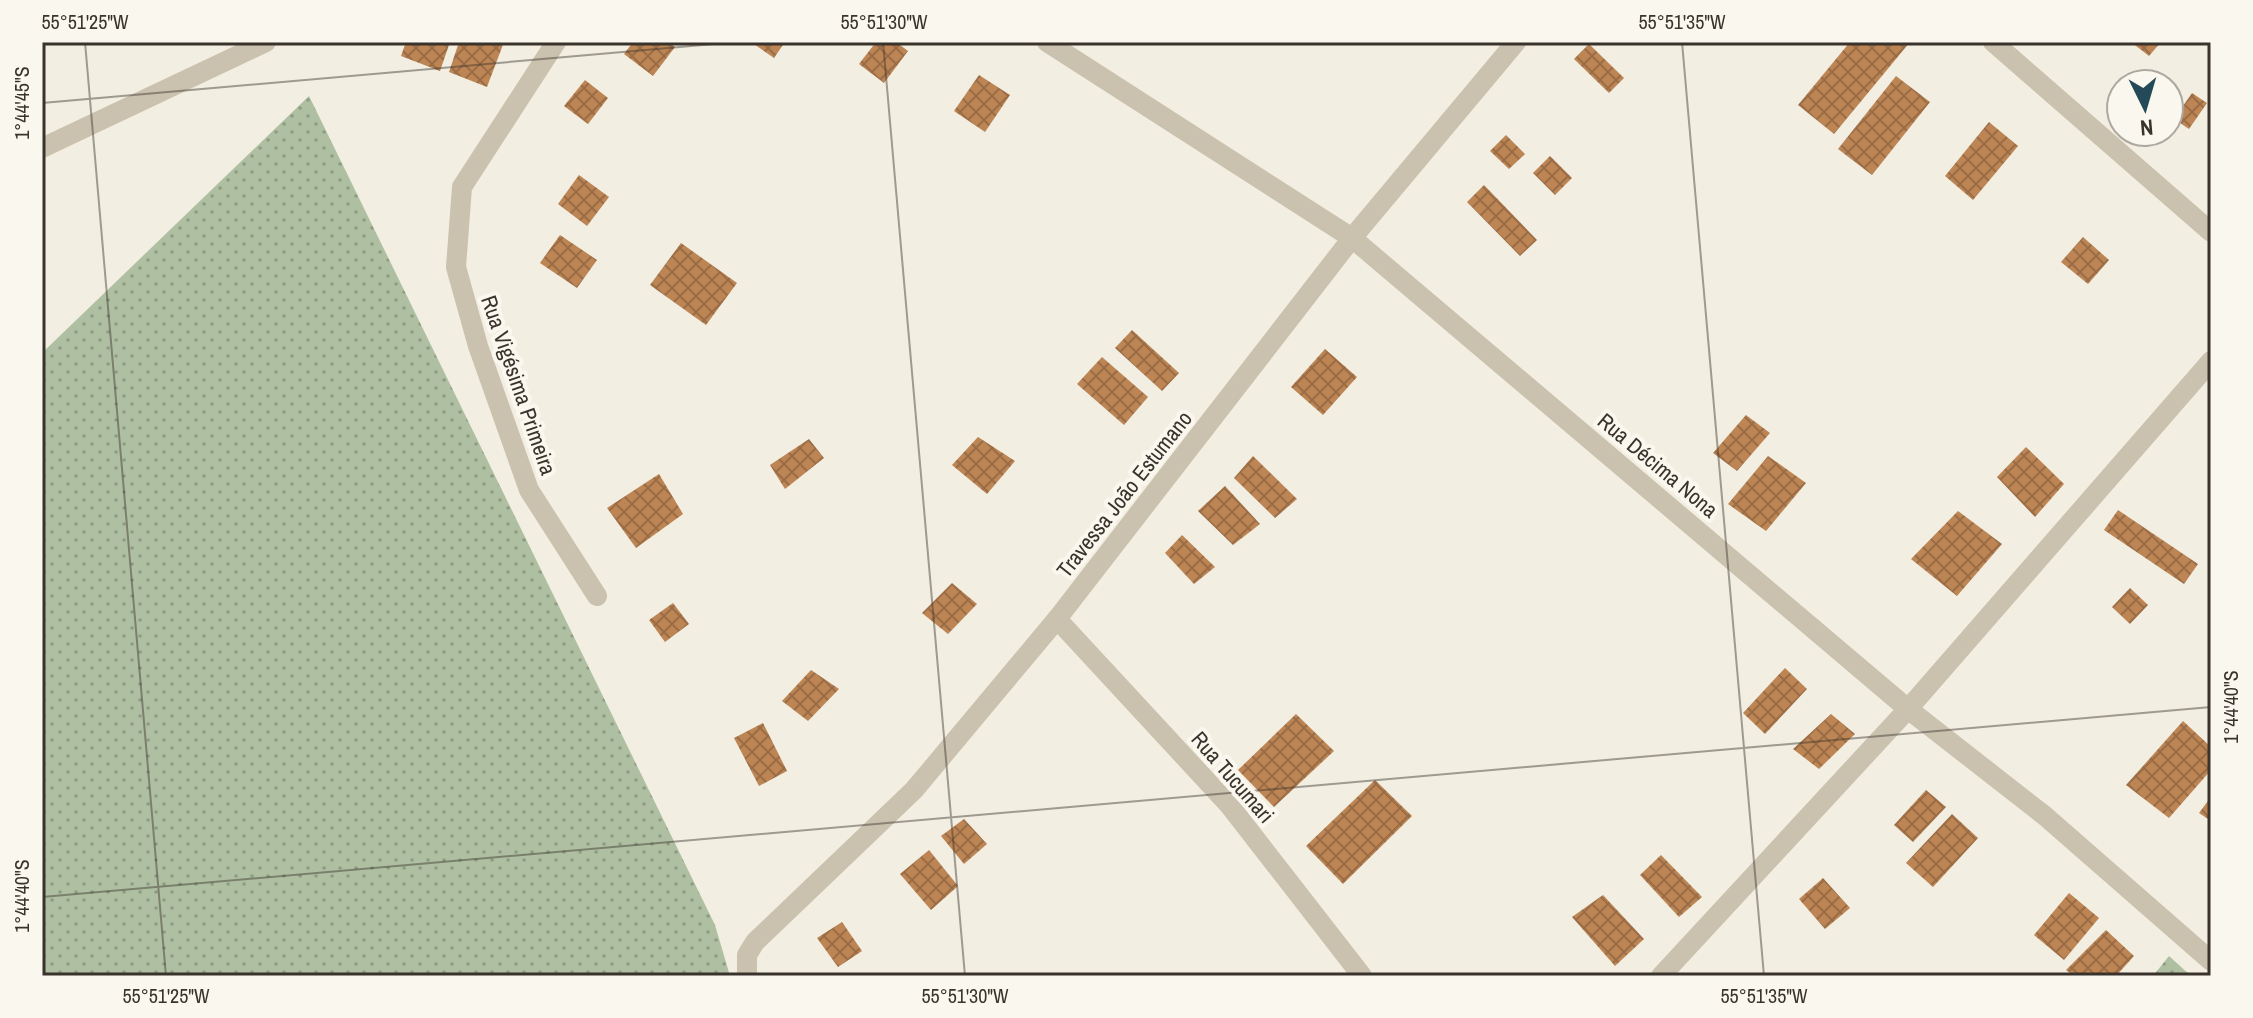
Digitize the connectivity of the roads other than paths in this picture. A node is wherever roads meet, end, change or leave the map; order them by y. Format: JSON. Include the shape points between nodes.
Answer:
{"nodes":[{"id":1,"x":266,"y":42,"type":"edge"},
{"id":2,"x":556,"y":42,"type":"edge"},
{"id":3,"x":1047,"y":42,"type":"edge"},
{"id":4,"x":1516,"y":42,"type":"edge"},
{"id":5,"x":1993,"y":42,"type":"edge"},
{"id":6,"x":42,"y":148,"type":"edge"},
{"id":7,"x":2211,"y":232,"type":"edge"},
{"id":8,"x":1352,"y":238,"type":"junction"},
{"id":9,"x":2211,"y":361,"type":"edge"},
{"id":10,"x":597,"y":596,"type":"dead end"},
{"id":11,"x":1057,"y":619,"type":"junction"},
{"id":12,"x":1908,"y":709,"type":"junction"},
{"id":13,"x":2211,"y":961,"type":"edge"},
{"id":14,"x":747,"y":976,"type":"edge"},
{"id":15,"x":1362,"y":976,"type":"edge"},
{"id":16,"x":1661,"y":976,"type":"edge"}],
"edges":[{"from":1,"to":6,"type":"street"},
{"from":2,"to":10,"type":"street","name":"Rua Vigésima Primeira","via":[[462,187],[456,267],[529,490]]},
{"from":3,"to":8,"type":"street","name":"Rua Décima Nona"},
{"from":4,"to":8,"type":"street","name":"Travessa João Estumano"},
{"from":5,"to":7,"type":"street"},
{"from":8,"to":11,"type":"street","name":"Travessa João Estumano"},
{"from":8,"to":12,"type":"street","name":"Rua Décima Nona"},
{"from":9,"to":12,"type":"street"},
{"from":11,"to":14,"type":"street","name":"Travessa João Estumano","via":[[914,790],[755,942],[747,955]]},
{"from":11,"to":15,"type":"street","name":"Rua Tucumari","via":[[1230,806]]},
{"from":12,"to":13,"type":"street","name":"Rua Décima Nona","via":[[2045,816]]},
{"from":12,"to":16,"type":"street"}]}
